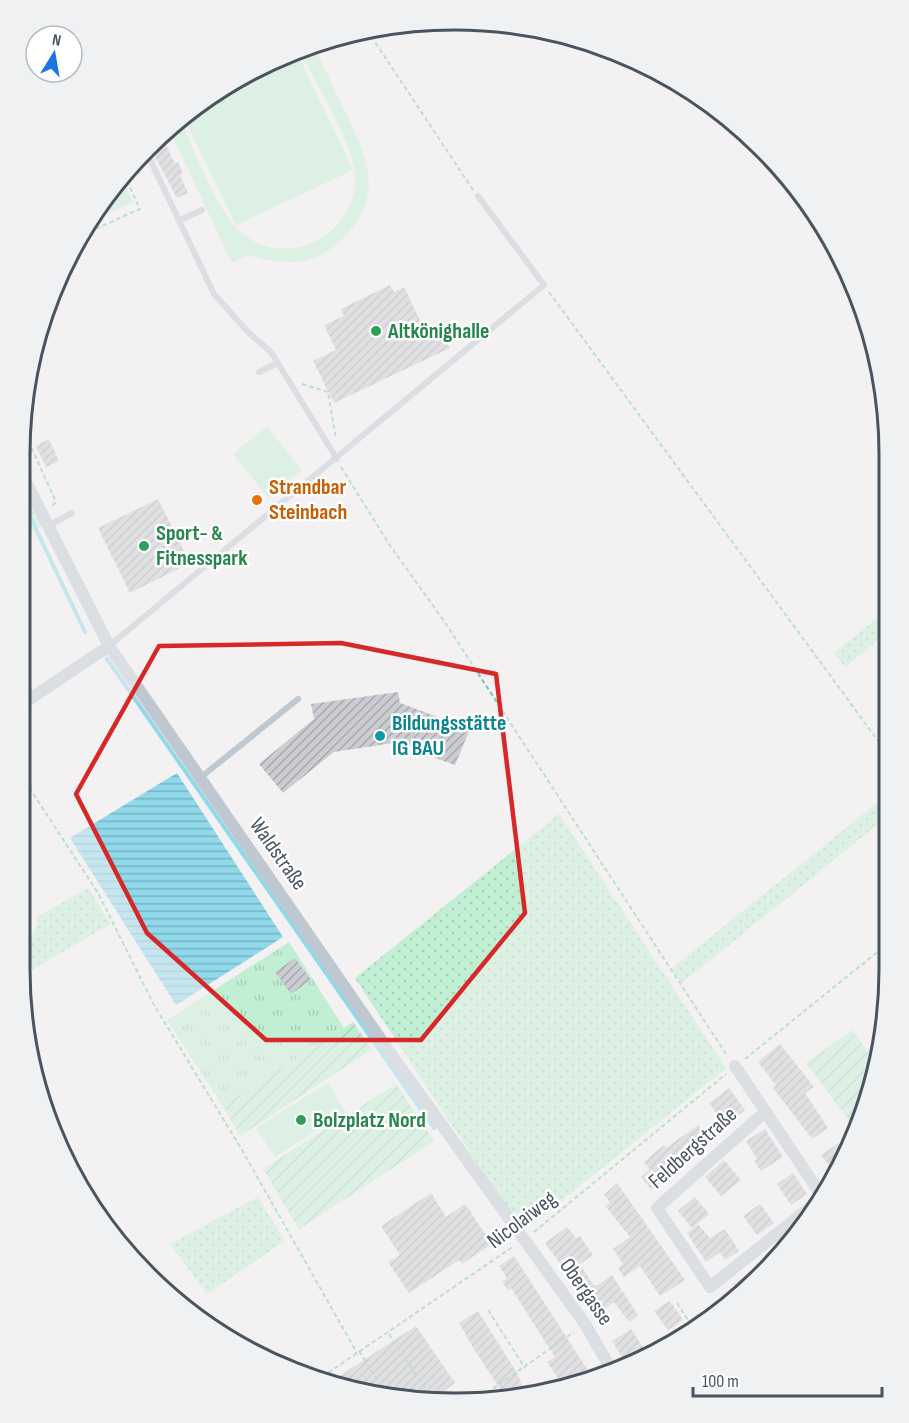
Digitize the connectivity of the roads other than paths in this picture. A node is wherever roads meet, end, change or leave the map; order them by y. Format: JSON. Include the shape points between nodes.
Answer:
{"nodes":[{"id":1,"x":150,"y":159,"type":"edge"},
{"id":2,"x":478,"y":196,"type":"road end"},
{"id":3,"x":202,"y":210,"type":"dead end"},
{"id":4,"x":180,"y":220,"type":"junction"},
{"id":5,"x":278,"y":363,"type":"junction"},
{"id":6,"x":259,"y":372,"type":"dead end"},
{"id":7,"x":337,"y":459,"type":"junction"},
{"id":8,"x":30,"y":490,"type":"edge"},
{"id":9,"x":72,"y":513,"type":"dead end"},
{"id":10,"x":48,"y":527,"type":"junction"},
{"id":11,"x":109,"y":646,"type":"junction"},
{"id":12,"x":30,"y":699,"type":"edge"},
{"id":13,"x":298,"y":699,"type":"dead end"},
{"id":14,"x":200,"y":778,"type":"junction"},
{"id":15,"x":735,"y":1066,"type":"road end"},
{"id":16,"x":765,"y":1112,"type":"junction"},
{"id":17,"x":817,"y":1189,"type":"edge"},
{"id":18,"x":798,"y":1217,"type":"edge"},
{"id":19,"x":523,"y":1240,"type":"joint"},
{"id":20,"x":608,"y":1364,"type":"edge"}],
"edges":[{"from":1,"to":4,"type":"lane"},
{"from":2,"to":7,"type":"lane","via":[[544,285]]},
{"from":3,"to":4,"type":"lane"},
{"from":4,"to":5,"type":"lane","via":[[214,294]]},
{"from":5,"to":6,"type":"lane"},
{"from":5,"to":7,"type":"lane"},
{"from":7,"to":11,"type":"lane"},
{"from":8,"to":10,"type":"street","name":"Waldstraße"},
{"from":9,"to":10,"type":"lane"},
{"from":10,"to":11,"type":"street","name":"Waldstraße"},
{"from":11,"to":12,"type":"street"},
{"from":11,"to":14,"type":"street","name":"Waldstraße"},
{"from":13,"to":14,"type":"lane"},
{"from":14,"to":19,"type":"street","name":"Waldstraße"},
{"from":15,"to":16,"type":"street","name":"Feldbergstraße"},
{"from":16,"to":17,"type":"street","name":"Feldbergstraße"},
{"from":16,"to":18,"type":"street","name":"Feldbergstraße","via":[[657,1208],[710,1287]]},
{"from":19,"to":20,"type":"street","name":"Obergasse","via":[[585,1324]]}]}
